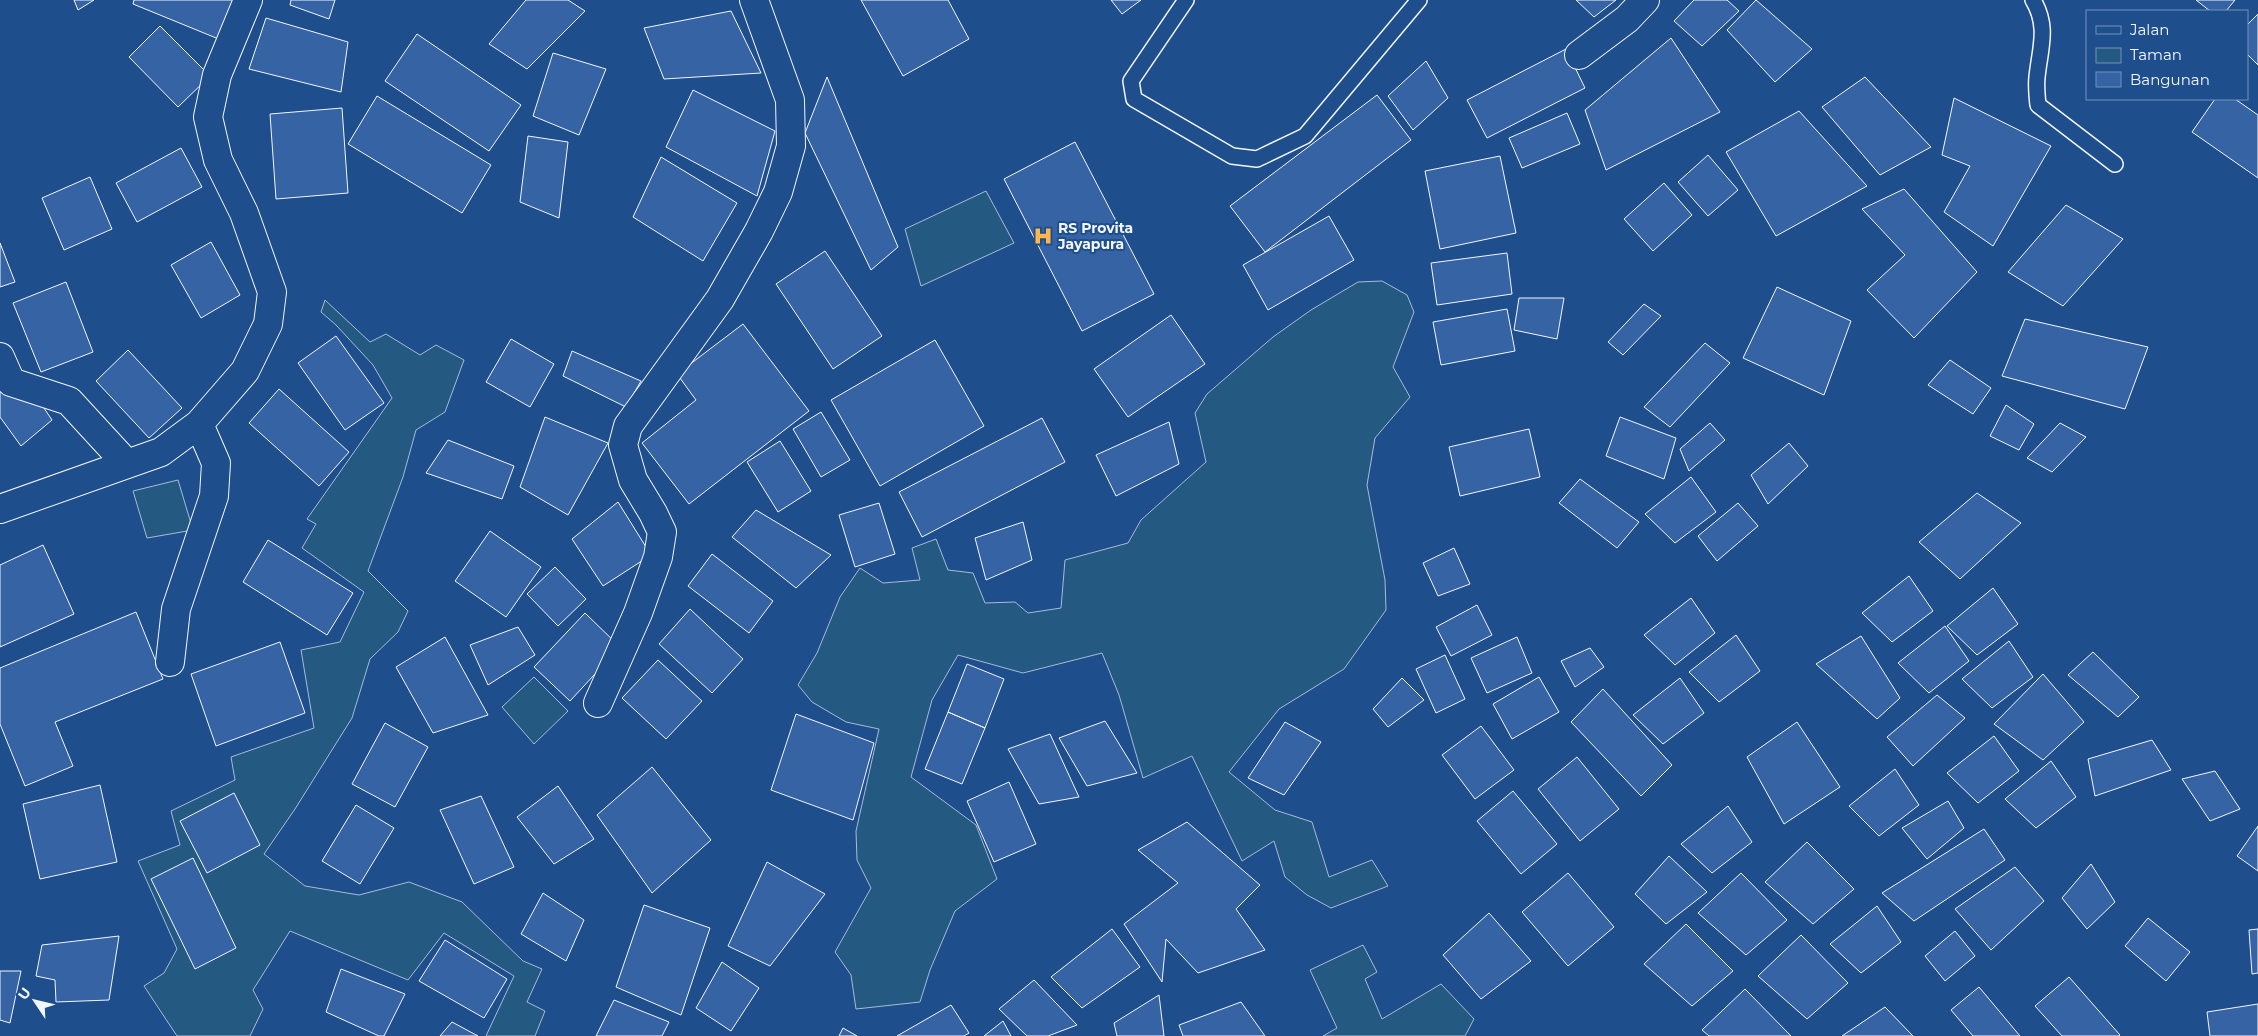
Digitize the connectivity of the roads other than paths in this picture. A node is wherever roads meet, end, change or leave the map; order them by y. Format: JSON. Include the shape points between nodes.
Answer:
{"nodes":[{"id":1,"x":248,"y":0,"type":"edge"},
{"id":2,"x":754,"y":0,"type":"edge"},
{"id":3,"x":1186,"y":0,"type":"edge"},
{"id":4,"x":1419,"y":0,"type":"edge"},
{"id":5,"x":1645,"y":0,"type":"edge"},
{"id":6,"x":2033,"y":0,"type":"edge"},
{"id":7,"x":1579,"y":55,"type":"dead end"},
{"id":8,"x":2115,"y":164,"type":"dead end"},
{"id":9,"x":0,"y":357,"type":"edge"},
{"id":10,"x":199,"y":424,"type":"junction"},
{"id":11,"x":127,"y":464,"type":"junction"},
{"id":12,"x":0,"y":508,"type":"edge"},
{"id":13,"x":170,"y":662,"type":"dead end"},
{"id":14,"x":598,"y":703,"type":"dead end"}],
"edges":[{"from":1,"to":10,"type":"street","via":[[217,75],[208,116],[218,160],[244,213],[272,292],[268,324],[245,371]]},
{"from":2,"to":14,"type":"street","via":[[790,100],[791,146],[778,192],[720,299],[628,426],[624,446],[633,480],[662,532],[658,557],[638,614]]},
{"from":3,"to":4,"type":"lane","via":[[1131,81],[1134,99],[1232,156],[1257,159],[1305,136]]},
{"from":5,"to":7,"type":"street","via":[[1627,19]]},
{"from":6,"to":8,"type":"lane","via":[[2042,16],[2038,105]]},
{"from":9,"to":11,"type":"street","via":[[11,382],[69,401]]},
{"from":10,"to":11,"type":"street","via":[[161,452]]},
{"from":10,"to":13,"type":"street","via":[[216,463],[214,496],[176,609]]},
{"from":11,"to":12,"type":"street"}]}
